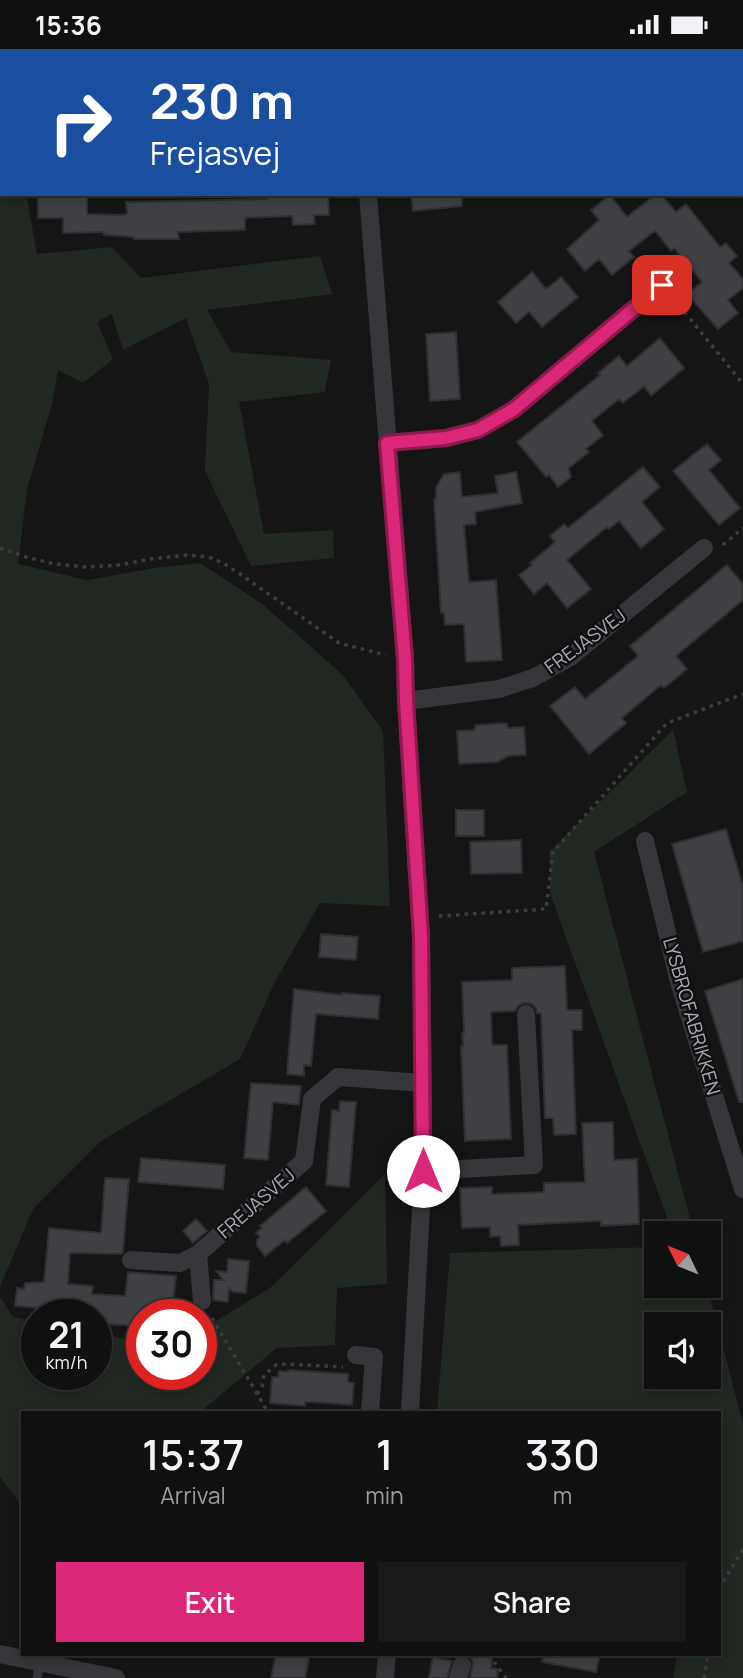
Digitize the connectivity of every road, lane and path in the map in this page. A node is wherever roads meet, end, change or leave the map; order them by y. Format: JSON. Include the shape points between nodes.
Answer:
{"nodes":[{"id":1,"x":368,"y":196,"type":"edge"},
{"id":2,"x":662,"y":285,"type":"joint"},
{"id":3,"x":743,"y":384,"type":"edge"},
{"id":4,"x":387,"y":443,"type":"junction"},
{"id":5,"x":742,"y":529,"type":"edge"},
{"id":6,"x":743,"y":536,"type":"edge"},
{"id":7,"x":0,"y":548,"type":"edge"},
{"id":8,"x":704,"y":548,"type":"joint"},
{"id":9,"x":405,"y":659,"type":"junction"},
{"id":10,"x":743,"y":694,"type":"edge"},
{"id":11,"x":406,"y":701,"type":"junction"},
{"id":12,"x":645,"y":841,"type":"dead end"},
{"id":13,"x":420,"y":917,"type":"junction"},
{"id":14,"x":526,"y":1014,"type":"dead end"},
{"id":15,"x":423,"y":1083,"type":"junction"},
{"id":16,"x":423,"y":1171,"type":"junction"},
{"id":17,"x":743,"y":1189,"type":"edge"},
{"id":18,"x":198,"y":1254,"type":"junction"},
{"id":19,"x":131,"y":1260,"type":"dead end"},
{"id":20,"x":202,"y":1299,"type":"edge"},
{"id":21,"x":217,"y":1326,"type":"edge"},
{"id":22,"x":356,"y":1355,"type":"joint"},
{"id":23,"x":257,"y":1394,"type":"junction"},
{"id":24,"x":267,"y":1411,"type":"edge"},
{"id":25,"x":370,"y":1411,"type":"edge"},
{"id":26,"x":410,"y":1411,"type":"edge"},
{"id":27,"x":743,"y":1549,"type":"edge"},
{"id":28,"x":721,"y":1586,"type":"edge"},
{"id":29,"x":0,"y":1654,"type":"edge"},
{"id":30,"x":387,"y":1656,"type":"edge"},
{"id":31,"x":708,"y":1656,"type":"edge"},
{"id":32,"x":463,"y":1666,"type":"edge"},
{"id":33,"x":38,"y":1670,"type":"edge"},
{"id":34,"x":116,"y":1678,"type":"edge"},
{"id":35,"x":385,"y":1678,"type":"edge"},
{"id":36,"x":506,"y":1678,"type":"edge"},
{"id":37,"x":704,"y":1678,"type":"edge"}],
"edges":[{"from":1,"to":4,"type":"street"},
{"from":2,"to":3,"type":"path"},
{"from":2,"to":4,"type":"street","via":[[513,410],[478,430],[456,436]]},
{"from":4,"to":9,"type":"street"},
{"from":5,"to":6,"type":"path"},
{"from":5,"to":8,"type":"path","via":[[719,548]]},
{"from":7,"to":9,"type":"path","via":[[86,567],[188,555],[209,557],[339,643]]},
{"from":8,"to":11,"type":"street","name":"FREJASVEJ","via":[[569,658],[533,678],[499,689]]},
{"from":9,"to":11,"type":"street"},
{"from":10,"to":13,"type":"path","via":[[667,723],[553,852],[547,909]]},
{"from":11,"to":13,"type":"street"},
{"from":12,"to":17,"type":"street","name":"LYSBROFABRIKKEN","via":[[679,982]]},
{"from":13,"to":15,"type":"street"},
{"from":14,"to":16,"type":"street","via":[[534,1165]]},
{"from":15,"to":16,"type":"street"},
{"from":15,"to":18,"type":"street","name":"FREJASVEJ","via":[[338,1077],[312,1098],[304,1161]]},
{"from":16,"to":26,"type":"street"},
{"from":18,"to":19,"type":"street","name":"FREJASVEJ","via":[[180,1263]]},
{"from":18,"to":20,"type":"street"},
{"from":21,"to":23,"type":"path"},
{"from":22,"to":23,"type":"path","via":[[345,1367],[275,1365],[264,1375]]},
{"from":22,"to":25,"type":"street","via":[[374,1357]]},
{"from":23,"to":24,"type":"path"},
{"from":27,"to":28,"type":"path"},
{"from":29,"to":33,"type":"street"},
{"from":30,"to":35,"type":"street"},
{"from":31,"to":37,"type":"path"},
{"from":32,"to":36,"type":"path","via":[[492,1659]]},
{"from":33,"to":34,"type":"street"}]}
